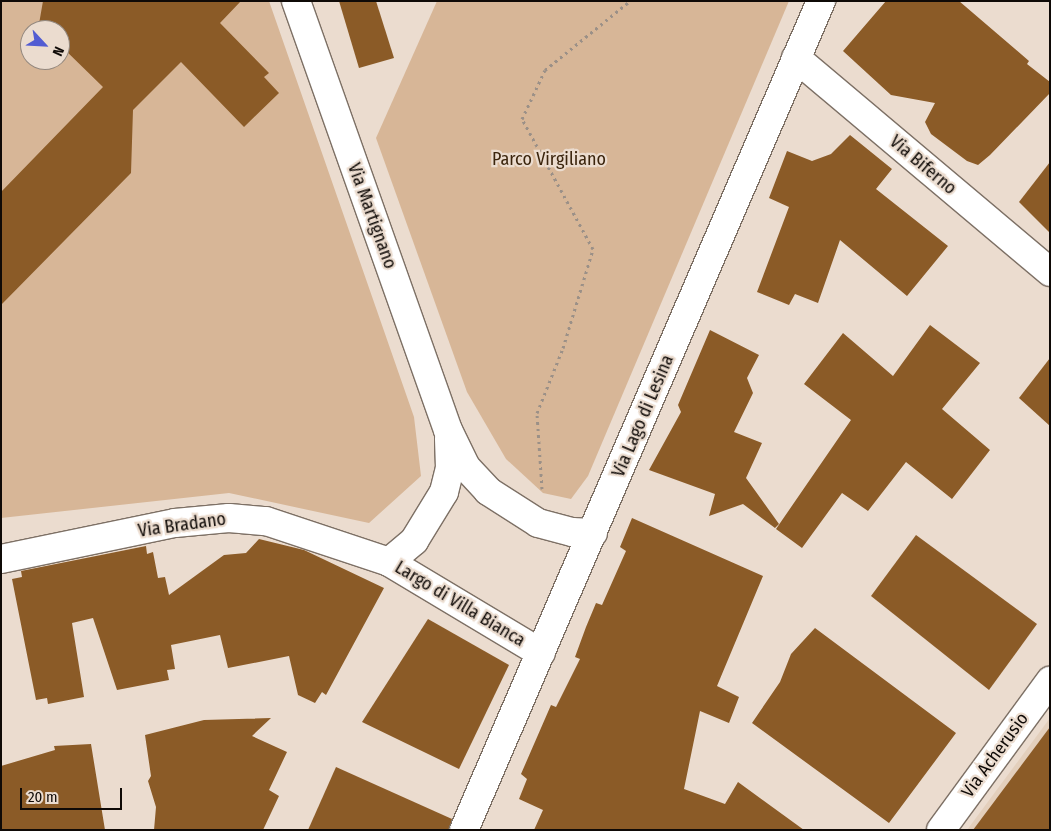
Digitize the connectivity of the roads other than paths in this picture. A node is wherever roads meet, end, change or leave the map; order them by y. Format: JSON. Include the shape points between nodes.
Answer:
{"nodes":[{"id":1,"x":296,"y":1,"type":"edge"},
{"id":2,"x":821,"y":1,"type":"edge"},
{"id":3,"x":796,"y":58,"type":"junction"},
{"id":4,"x":1050,"y":272,"type":"edge"},
{"id":5,"x":448,"y":430,"type":"junction"},
{"id":6,"x":593,"y":532,"type":"junction"},
{"id":7,"x":1,"y":559,"type":"edge"},
{"id":8,"x":388,"y":562,"type":"junction"},
{"id":9,"x":542,"y":652,"type":"junction"},
{"id":10,"x":1050,"y":681,"type":"edge"},
{"id":11,"x":464,"y":830,"type":"edge"},
{"id":12,"x":941,"y":830,"type":"edge"}],
"edges":[{"from":1,"to":5,"type":"street","name":"Via Martignano"},
{"from":2,"to":3,"type":"street","name":"Via Lago di Lesina"},
{"from":3,"to":4,"type":"street","name":"Via Biferno"},
{"from":3,"to":6,"type":"street","name":"Via Lago di Lesina"},
{"from":5,"to":6,"type":"street","via":[[477,481],[531,519],[560,530]]},
{"from":5,"to":8,"type":"street","name":"Largo di Villa Bianca","via":[[450,468],[444,492],[414,540]]},
{"from":6,"to":9,"type":"street","name":"Via Lago di Lesina"},
{"from":7,"to":8,"type":"street","name":"Via Bradano","via":[[175,523],[229,518],[284,526]]},
{"from":8,"to":9,"type":"street","name":"Largo di Villa Bianca"},
{"from":9,"to":11,"type":"street","name":"Via Lago di Lesina"},
{"from":10,"to":12,"type":"street","name":"Via Acherusio"}]}
